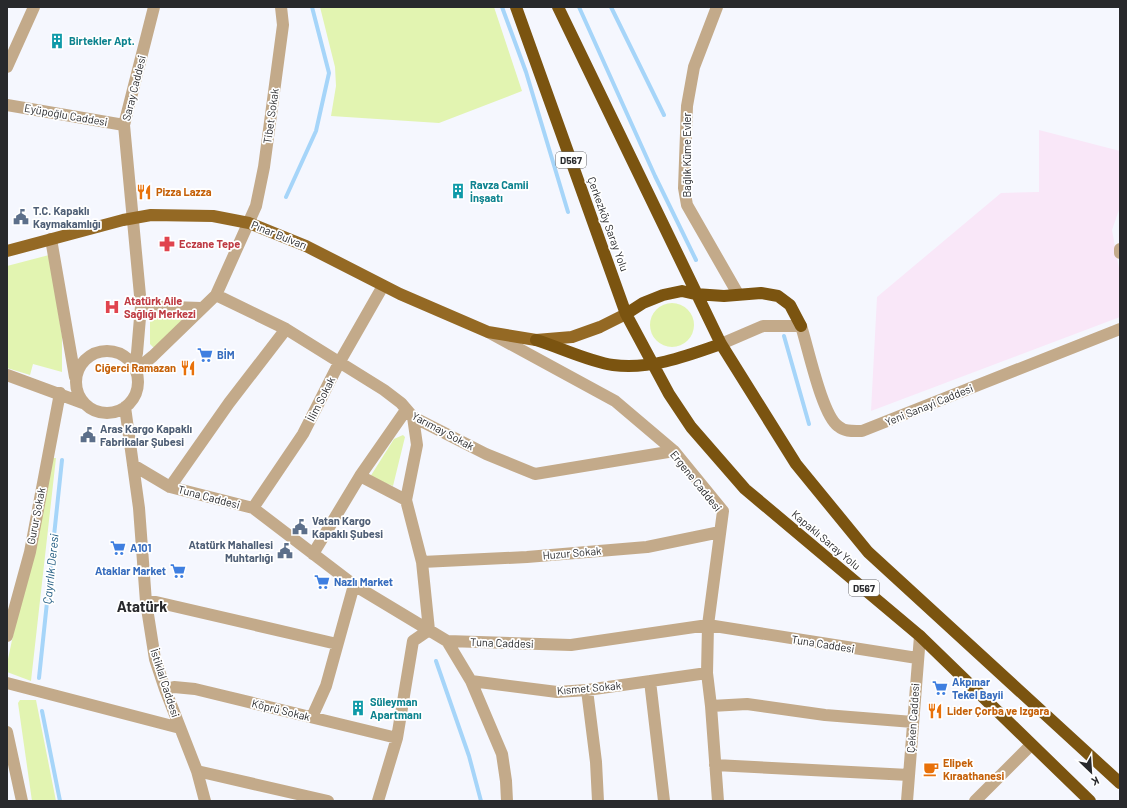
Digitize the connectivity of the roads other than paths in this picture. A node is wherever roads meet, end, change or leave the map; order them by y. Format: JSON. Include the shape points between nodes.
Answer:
{"nodes":[{"id":1,"x":34,"y":7,"type":"edge"},
{"id":2,"x":154,"y":7,"type":"edge"},
{"id":3,"x":281,"y":7,"type":"edge"},
{"id":4,"x":516,"y":7,"type":"edge"},
{"id":5,"x":558,"y":7,"type":"edge"},
{"id":6,"x":717,"y":7,"type":"edge"},
{"id":7,"x":7,"y":67,"type":"edge"},
{"id":8,"x":7,"y":105,"type":"edge"},
{"id":9,"x":124,"y":125,"type":"junction"},
{"id":10,"x":134,"y":218,"type":"junction"},
{"id":11,"x":249,"y":222,"type":"junction"},
{"id":12,"x":52,"y":239,"type":"junction"},
{"id":13,"x":1120,"y":249,"type":"edge"},
{"id":14,"x":7,"y":251,"type":"edge"},
{"id":15,"x":1120,"y":253,"type":"edge"},
{"id":16,"x":383,"y":286,"type":"junction"},
{"id":17,"x":696,"y":294,"type":"junction"},
{"id":18,"x":738,"y":294,"type":"junction"},
{"id":19,"x":216,"y":295,"type":"junction"},
{"id":20,"x":141,"y":306,"type":"junction"},
{"id":21,"x":201,"y":308,"type":"junction"},
{"id":22,"x":626,"y":314,"type":"junction"},
{"id":23,"x":801,"y":326,"type":"junction"},
{"id":24,"x":286,"y":329,"type":"junction"},
{"id":25,"x":1120,"y":329,"type":"edge"},
{"id":26,"x":488,"y":332,"type":"junction"},
{"id":27,"x":536,"y":340,"type":"junction"},
{"id":28,"x":721,"y":344,"type":"junction"},
{"id":29,"x":339,"y":363,"type":"junction"},
{"id":30,"x":652,"y":364,"type":"junction"},
{"id":31,"x":135,"y":368,"type":"junction"},
{"id":32,"x":7,"y":375,"type":"edge"},
{"id":33,"x":75,"y":378,"type":"junction"},
{"id":34,"x":60,"y":393,"type":"junction"},
{"id":35,"x":83,"y":403,"type":"junction"},
{"id":36,"x":125,"y":407,"type":"junction"},
{"id":37,"x":409,"y":414,"type":"junction"},
{"id":38,"x":674,"y":451,"type":"junction"},
{"id":39,"x":133,"y":465,"type":"junction"},
{"id":40,"x":360,"y":476,"type":"junction"},
{"id":41,"x":170,"y":486,"type":"junction"},
{"id":42,"x":406,"y":500,"type":"junction"},
{"id":43,"x":253,"y":508,"type":"junction"},
{"id":44,"x":720,"y":532,"type":"junction"},
{"id":45,"x":313,"y":554,"type":"junction"},
{"id":46,"x":422,"y":562,"type":"junction"},
{"id":47,"x":354,"y":585,"type":"junction"},
{"id":48,"x":146,"y":602,"type":"junction"},
{"id":49,"x":708,"y":625,"type":"junction"},
{"id":50,"x":429,"y":630,"type":"junction"},
{"id":51,"x":7,"y":636,"type":"edge"},
{"id":52,"x":920,"y":636,"type":"junction"},
{"id":53,"x":447,"y":641,"type":"junction"},
{"id":54,"x":337,"y":644,"type":"junction"},
{"id":55,"x":917,"y":658,"type":"junction"},
{"id":56,"x":706,"y":673,"type":"junction"},
{"id":57,"x":471,"y":681,"type":"junction"},
{"id":58,"x":650,"y":681,"type":"junction"},
{"id":59,"x":7,"y":683,"type":"edge"},
{"id":60,"x":165,"y":689,"type":"junction"},
{"id":61,"x":587,"y":690,"type":"junction"},
{"id":62,"x":711,"y":706,"type":"junction"},
{"id":63,"x":312,"y":717,"type":"junction"},
{"id":64,"x":913,"y":722,"type":"junction"},
{"id":65,"x":180,"y":728,"type":"junction"},
{"id":66,"x":7,"y":732,"type":"edge"},
{"id":67,"x":397,"y":738,"type":"junction"},
{"id":68,"x":1031,"y":745,"type":"junction"},
{"id":69,"x":715,"y":765,"type":"junction"},
{"id":70,"x":197,"y":770,"type":"junction"},
{"id":71,"x":909,"y":775,"type":"junction"},
{"id":72,"x":1120,"y":783,"type":"edge"},
{"id":73,"x":22,"y":801,"type":"edge"},
{"id":74,"x":206,"y":801,"type":"edge"},
{"id":75,"x":328,"y":801,"type":"edge"},
{"id":76,"x":378,"y":801,"type":"edge"},
{"id":77,"x":507,"y":801,"type":"edge"},
{"id":78,"x":598,"y":801,"type":"edge"},
{"id":79,"x":664,"y":801,"type":"edge"},
{"id":80,"x":718,"y":801,"type":"edge"},
{"id":81,"x":907,"y":801,"type":"edge"},
{"id":82,"x":975,"y":801,"type":"edge"},
{"id":83,"x":1090,"y":801,"type":"edge"}],
"edges":[{"from":1,"to":7,"type":"street"},
{"from":2,"to":9,"type":"street","name":"Saray Caddesi"},
{"from":3,"to":11,"type":"street","name":"Tibet Sokak","via":[[283,25],[264,167],[256,206]]},
{"from":4,"to":22,"type":"highway","name":"Çerkezköy Saray Yolu","number":"D567"},
{"from":5,"to":17,"type":"highway","number":"D567"},
{"from":6,"to":18,"type":"street","name":"Bağlık Küme Evler","via":[[694,67],[687,106],[684,188],[687,205]]},
{"from":8,"to":9,"type":"street","name":"Eyüpoğlu Caddesi"},
{"from":9,"to":10,"type":"street","name":"Saray Caddesi"},
{"from":10,"to":11,"type":"main road","name":"Pınar Bulvarı","via":[[151,215],[213,216]]},
{"from":10,"to":12,"type":"main road","name":"Pınar Bulvarı"},
{"from":10,"to":20,"type":"street"},
{"from":11,"to":16,"type":"main road","name":"Pınar Bulvarı","via":[[306,246]]},
{"from":11,"to":19,"type":"street","name":"Tibet Sokak"},
{"from":12,"to":14,"type":"main road","name":"Pınar Bulvarı"},
{"from":12,"to":33,"type":"street"},
{"from":13,"to":15,"type":"street"},
{"from":16,"to":26,"type":"main road","name":"Pınar Bulvarı"},
{"from":16,"to":29,"type":"street","name":"İlim Sokak"},
{"from":17,"to":18,"type":"highway"},
{"from":17,"to":22,"type":"highway","via":[[682,291],[663,295],[643,303]]},
{"from":17,"to":28,"type":"highway","number":"D567"},
{"from":18,"to":23,"type":"highway","via":[[778,296],[790,306]]},
{"from":19,"to":21,"type":"street"},
{"from":19,"to":24,"type":"street","name":"Yarımay Sokak"},
{"from":20,"to":21,"type":"street"},
{"from":20,"to":31,"type":"street"},
{"from":21,"to":31,"type":"street","via":[[153,356]]},
{"from":22,"to":27,"type":"main road","name":"Pınar Bulvarı","via":[[572,338]]},
{"from":22,"to":30,"type":"highway","number":"D567"},
{"from":23,"to":25,"type":"street","name":"Yeni Sanayi Caddesi","via":[[825,406],[839,428],[847,431],[862,431]]},
{"from":23,"to":28,"type":"street","via":[[763,326]]},
{"from":24,"to":29,"type":"street","name":"Yarımay Sokak"},
{"from":24,"to":41,"type":"street"},
{"from":26,"to":27,"type":"main road","name":"Pınar Bulvarı"},
{"from":26,"to":38,"type":"street","name":"Ergene Caddesi","via":[[615,402]]},
{"from":27,"to":30,"type":"highway","via":[[611,365],[632,367]]},
{"from":28,"to":30,"type":"highway","via":[[685,357]]},
{"from":28,"to":72,"type":"highway","name":"Kapaklı Saray Yolu","number":"D567","via":[[796,464],[868,552]]},
{"from":29,"to":37,"type":"street","name":"Yarımay Sokak","via":[[384,390],[401,403]]},
{"from":29,"to":43,"type":"street","name":"İlim Sokak","via":[[303,434]]},
{"from":30,"to":52,"type":"highway","name":"Kapaklı Saray Yolu","number":"D567","via":[[691,427],[746,489]]},
{"from":31,"to":33,"type":"street","via":[[123,354],[103,350],[84,359]]},
{"from":31,"to":36,"type":"street","via":[[137,390],[133,400]]},
{"from":32,"to":34,"type":"street"},
{"from":33,"to":35,"type":"street","via":[[78,396]]},
{"from":34,"to":35,"type":"street"},
{"from":34,"to":51,"type":"street","name":"Gurur Sokak","via":[[30,552]]},
{"from":35,"to":36,"type":"street","via":[[99,412],[117,411]]},
{"from":36,"to":39,"type":"street","name":"İstiklal Caddesi"},
{"from":37,"to":38,"type":"street","name":"Yarımay Sokak","via":[[486,454],[536,474]]},
{"from":37,"to":40,"type":"street"},
{"from":37,"to":42,"type":"street","via":[[417,445]]},
{"from":38,"to":44,"type":"street","name":"Ergene Caddesi","via":[[723,511]]},
{"from":39,"to":41,"type":"street","name":"Tuna Caddesi"},
{"from":39,"to":48,"type":"street","name":"İstiklal Caddesi"},
{"from":40,"to":42,"type":"street"},
{"from":40,"to":45,"type":"street"},
{"from":41,"to":43,"type":"street","name":"Tuna Caddesi"},
{"from":42,"to":46,"type":"street"},
{"from":43,"to":45,"type":"street","name":"Tuna Caddesi"},
{"from":44,"to":46,"type":"street","name":"Huzur Sokak","via":[[647,547],[527,558]]},
{"from":44,"to":49,"type":"street","name":"Ergene Caddesi"},
{"from":45,"to":47,"type":"street","name":"Tuna Caddesi"},
{"from":46,"to":50,"type":"street"},
{"from":47,"to":50,"type":"street","name":"Tuna Caddesi"},
{"from":47,"to":54,"type":"street"},
{"from":48,"to":54,"type":"street","via":[[156,602]]},
{"from":48,"to":60,"type":"street","name":"İstiklal Caddesi","via":[[155,659]]},
{"from":49,"to":53,"type":"street","name":"Tuna Caddesi","via":[[570,645]]},
{"from":49,"to":55,"type":"street","name":"Tuna Caddesi"},
{"from":49,"to":56,"type":"street","name":"Ergene Caddesi"},
{"from":50,"to":53,"type":"street","name":"Tuna Caddesi"},
{"from":50,"to":67,"type":"street","via":[[413,641]]},
{"from":52,"to":55,"type":"street","name":"Çeken Caddesi"},
{"from":52,"to":68,"type":"highway","name":"Kapaklı Saray Yolu","number":"D567"},
{"from":53,"to":57,"type":"street"},
{"from":54,"to":63,"type":"street","via":[[326,686]]},
{"from":55,"to":64,"type":"street","name":"Çeken Caddesi"},
{"from":56,"to":58,"type":"street","name":"Kısmet Sokak"},
{"from":56,"to":62,"type":"street","name":"Ergene Caddesi"},
{"from":57,"to":61,"type":"street","name":"Kısmet Sokak","via":[[557,692]]},
{"from":57,"to":77,"type":"street","via":[[502,754]]},
{"from":58,"to":61,"type":"street","name":"Kısmet Sokak"},
{"from":58,"to":79,"type":"street"},
{"from":59,"to":65,"type":"street"},
{"from":60,"to":63,"type":"street","name":"Köprü Sokak","via":[[195,689]]},
{"from":60,"to":65,"type":"street","name":"İstiklal Caddesi"},
{"from":61,"to":78,"type":"street"},
{"from":62,"to":64,"type":"street","via":[[747,704],[825,715]]},
{"from":62,"to":69,"type":"street","name":"Ergene Caddesi"},
{"from":63,"to":67,"type":"street","name":"Köprü Sokak"},
{"from":64,"to":71,"type":"street","name":"Çeken Caddesi"},
{"from":65,"to":70,"type":"street","name":"İstiklal Caddesi"},
{"from":66,"to":73,"type":"street"},
{"from":67,"to":76,"type":"street"},
{"from":68,"to":82,"type":"street"},
{"from":68,"to":83,"type":"highway","name":"Kapaklı Saray Yolu","number":"D567"},
{"from":69,"to":71,"type":"street"},
{"from":69,"to":80,"type":"street","name":"Ergene Caddesi"},
{"from":70,"to":74,"type":"street","name":"İstiklal Caddesi"},
{"from":70,"to":75,"type":"street"},
{"from":71,"to":81,"type":"street","name":"Çeken Caddesi"}]}
